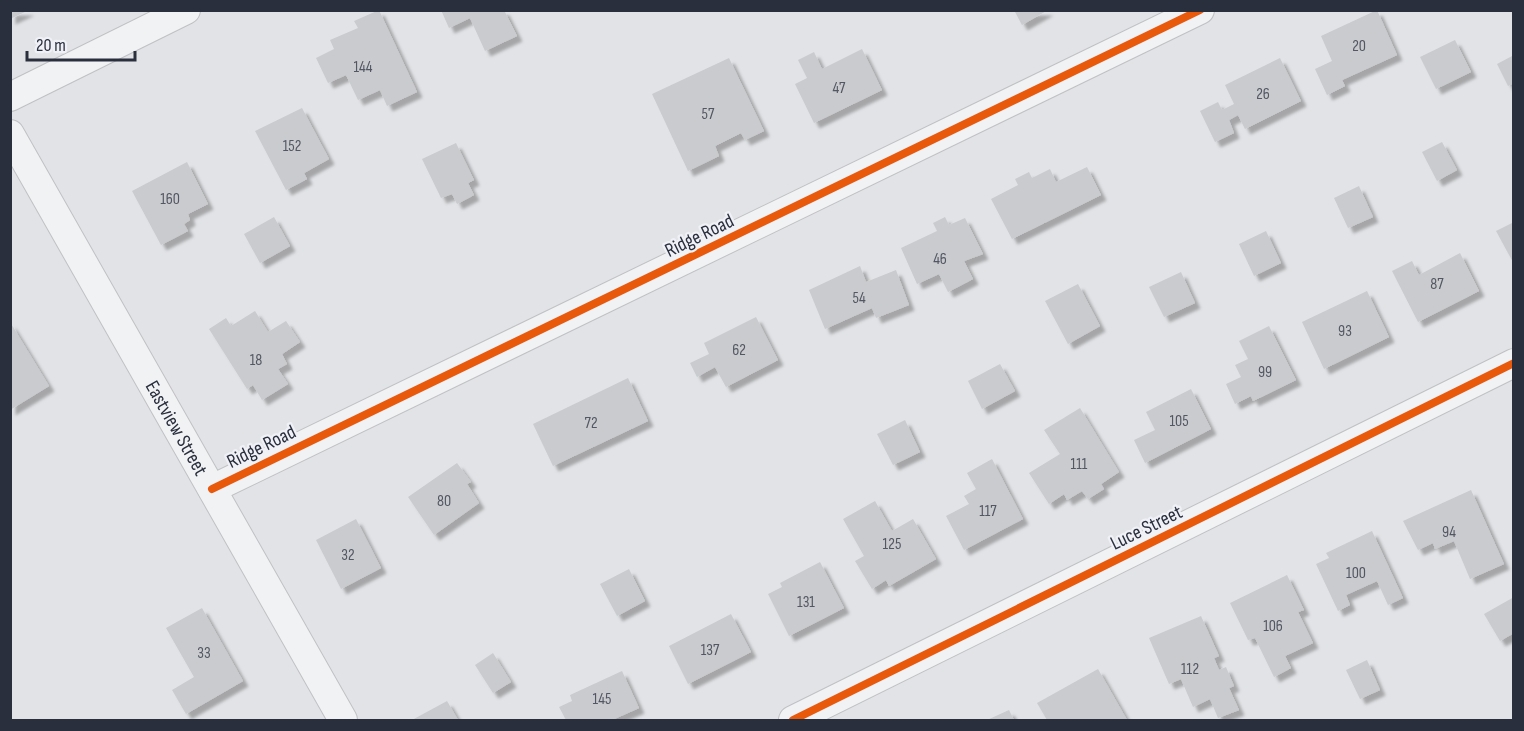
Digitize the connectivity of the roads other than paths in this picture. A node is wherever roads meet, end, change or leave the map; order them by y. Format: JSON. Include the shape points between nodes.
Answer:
{"nodes":[{"id":1,"x":186,"y":10,"type":"edge"},
{"id":2,"x":1200,"y":10,"type":"edge"},
{"id":3,"x":10,"y":97,"type":"edge"},
{"id":4,"x":10,"y":134,"type":"edge"},
{"id":5,"x":1514,"y":363,"type":"edge"},
{"id":6,"x":212,"y":489,"type":"junction"},
{"id":7,"x":343,"y":720,"type":"edge"},
{"id":8,"x":794,"y":720,"type":"edge"}],
"edges":[{"from":1,"to":3,"type":"street"},
{"from":2,"to":6,"type":"street","name":"Ridge Road"},
{"from":4,"to":6,"type":"street","name":"Eastview Street"},
{"from":5,"to":8,"type":"street","name":"Luce Street"},
{"from":6,"to":7,"type":"street","name":"Eastview Street"}]}
